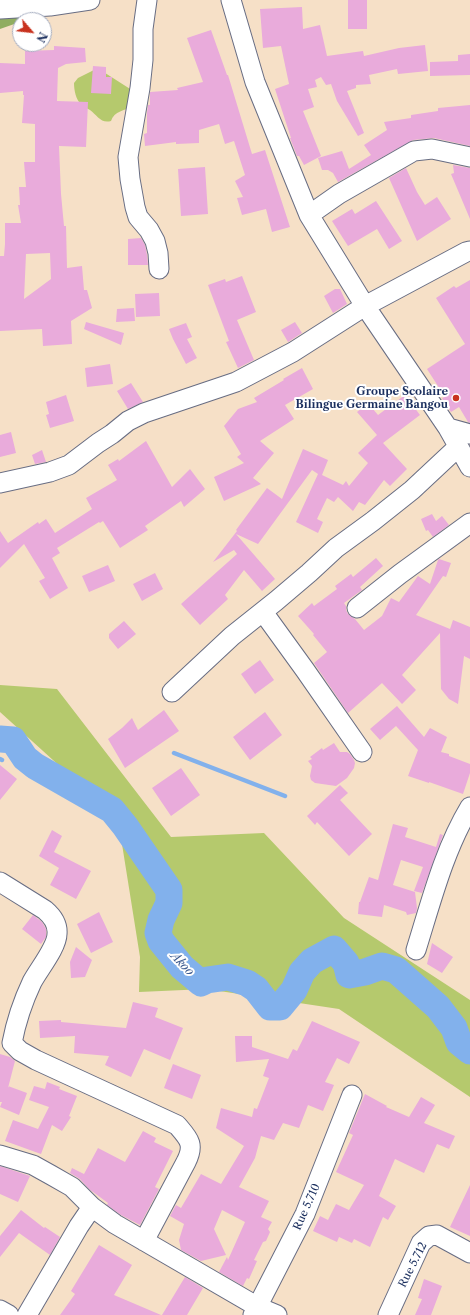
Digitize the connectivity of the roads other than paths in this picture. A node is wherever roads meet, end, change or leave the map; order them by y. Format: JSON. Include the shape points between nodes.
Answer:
{"nodes":[{"id":1,"x":90,"y":0,"type":"edge"},
{"id":2,"x":147,"y":0,"type":"edge"},
{"id":3,"x":231,"y":0,"type":"edge"},
{"id":4,"x":0,"y":9,"type":"edge"},
{"id":5,"x":470,"y":156,"type":"edge"},
{"id":6,"x":309,"y":215,"type":"junction"},
{"id":7,"x":470,"y":251,"type":"edge"},
{"id":8,"x":159,"y":269,"type":"dead end"},
{"id":9,"x":365,"y":306,"type":"junction"},
{"id":10,"x":464,"y":440,"type":"edge"},
{"id":11,"x":470,"y":467,"type":"edge"},
{"id":12,"x":0,"y":483,"type":"edge"},
{"id":13,"x":470,"y":523,"type":"edge"},
{"id":14,"x":357,"y":608,"type":"dead end"},
{"id":15,"x":263,"y":612,"type":"junction"},
{"id":16,"x":172,"y":692,"type":"dead end"},
{"id":17,"x":362,"y":752,"type":"dead end"},
{"id":18,"x":470,"y":807,"type":"edge"},
{"id":19,"x":0,"y":882,"type":"edge"},
{"id":20,"x":416,"y":950,"type":"dead end"},
{"id":21,"x":6,"y":1041,"type":"edge"},
{"id":22,"x":352,"y":1095,"type":"dead end"},
{"id":23,"x":0,"y":1155,"type":"edge"},
{"id":24,"x":92,"y":1207,"type":"junction"},
{"id":25,"x":144,"y":1240,"type":"junction"},
{"id":26,"x":470,"y":1254,"type":"edge"},
{"id":27,"x":0,"y":1310,"type":"edge"},
{"id":28,"x":256,"y":1311,"type":"edge"},
{"id":29,"x":9,"y":1315,"type":"edge"},
{"id":30,"x":27,"y":1315,"type":"edge"},
{"id":31,"x":276,"y":1315,"type":"edge"},
{"id":32,"x":388,"y":1315,"type":"edge"}],
"edges":[{"from":1,"to":4,"type":"street"},
{"from":2,"to":8,"type":"street","via":[[140,88],[128,157],[135,207],[138,217],[155,242]]},
{"from":3,"to":6,"type":"street","via":[[255,82]]},
{"from":5,"to":6,"type":"street","via":[[432,149],[414,151],[339,194]]},
{"from":6,"to":9,"type":"street"},
{"from":7,"to":9,"type":"street"},
{"from":9,"to":10,"type":"street","via":[[448,428]]},
{"from":9,"to":12,"type":"street","via":[[293,352],[236,382],[144,413],[128,421],[69,465]]},
{"from":10,"to":11,"type":"street"},
{"from":10,"to":15,"type":"street","via":[[412,490],[336,548]]},
{"from":13,"to":14,"type":"street"},
{"from":15,"to":16,"type":"street","via":[[232,636]]},
{"from":15,"to":17,"type":"street"},
{"from":18,"to":20,"type":"street","via":[[460,824],[437,884]]},
{"from":19,"to":21,"type":"street","via":[[52,915],[58,935],[32,982],[14,1030]]},
{"from":21,"to":25,"type":"street","via":[[36,1060],[177,1125],[187,1137],[191,1152]]},
{"from":22,"to":28,"type":"street","name":"Rue 5.710","via":[[305,1214]]},
{"from":23,"to":24,"type":"street","via":[[33,1165],[51,1174],[72,1187]]},
{"from":24,"to":25,"type":"street","via":[[115,1224]]},
{"from":24,"to":30,"type":"street"},
{"from":25,"to":28,"type":"street"},
{"from":26,"to":32,"type":"street","name":"Rue 5.712","via":[[437,1235],[429,1236],[421,1243]]},
{"from":27,"to":29,"type":"street"},
{"from":28,"to":31,"type":"street"}]}
